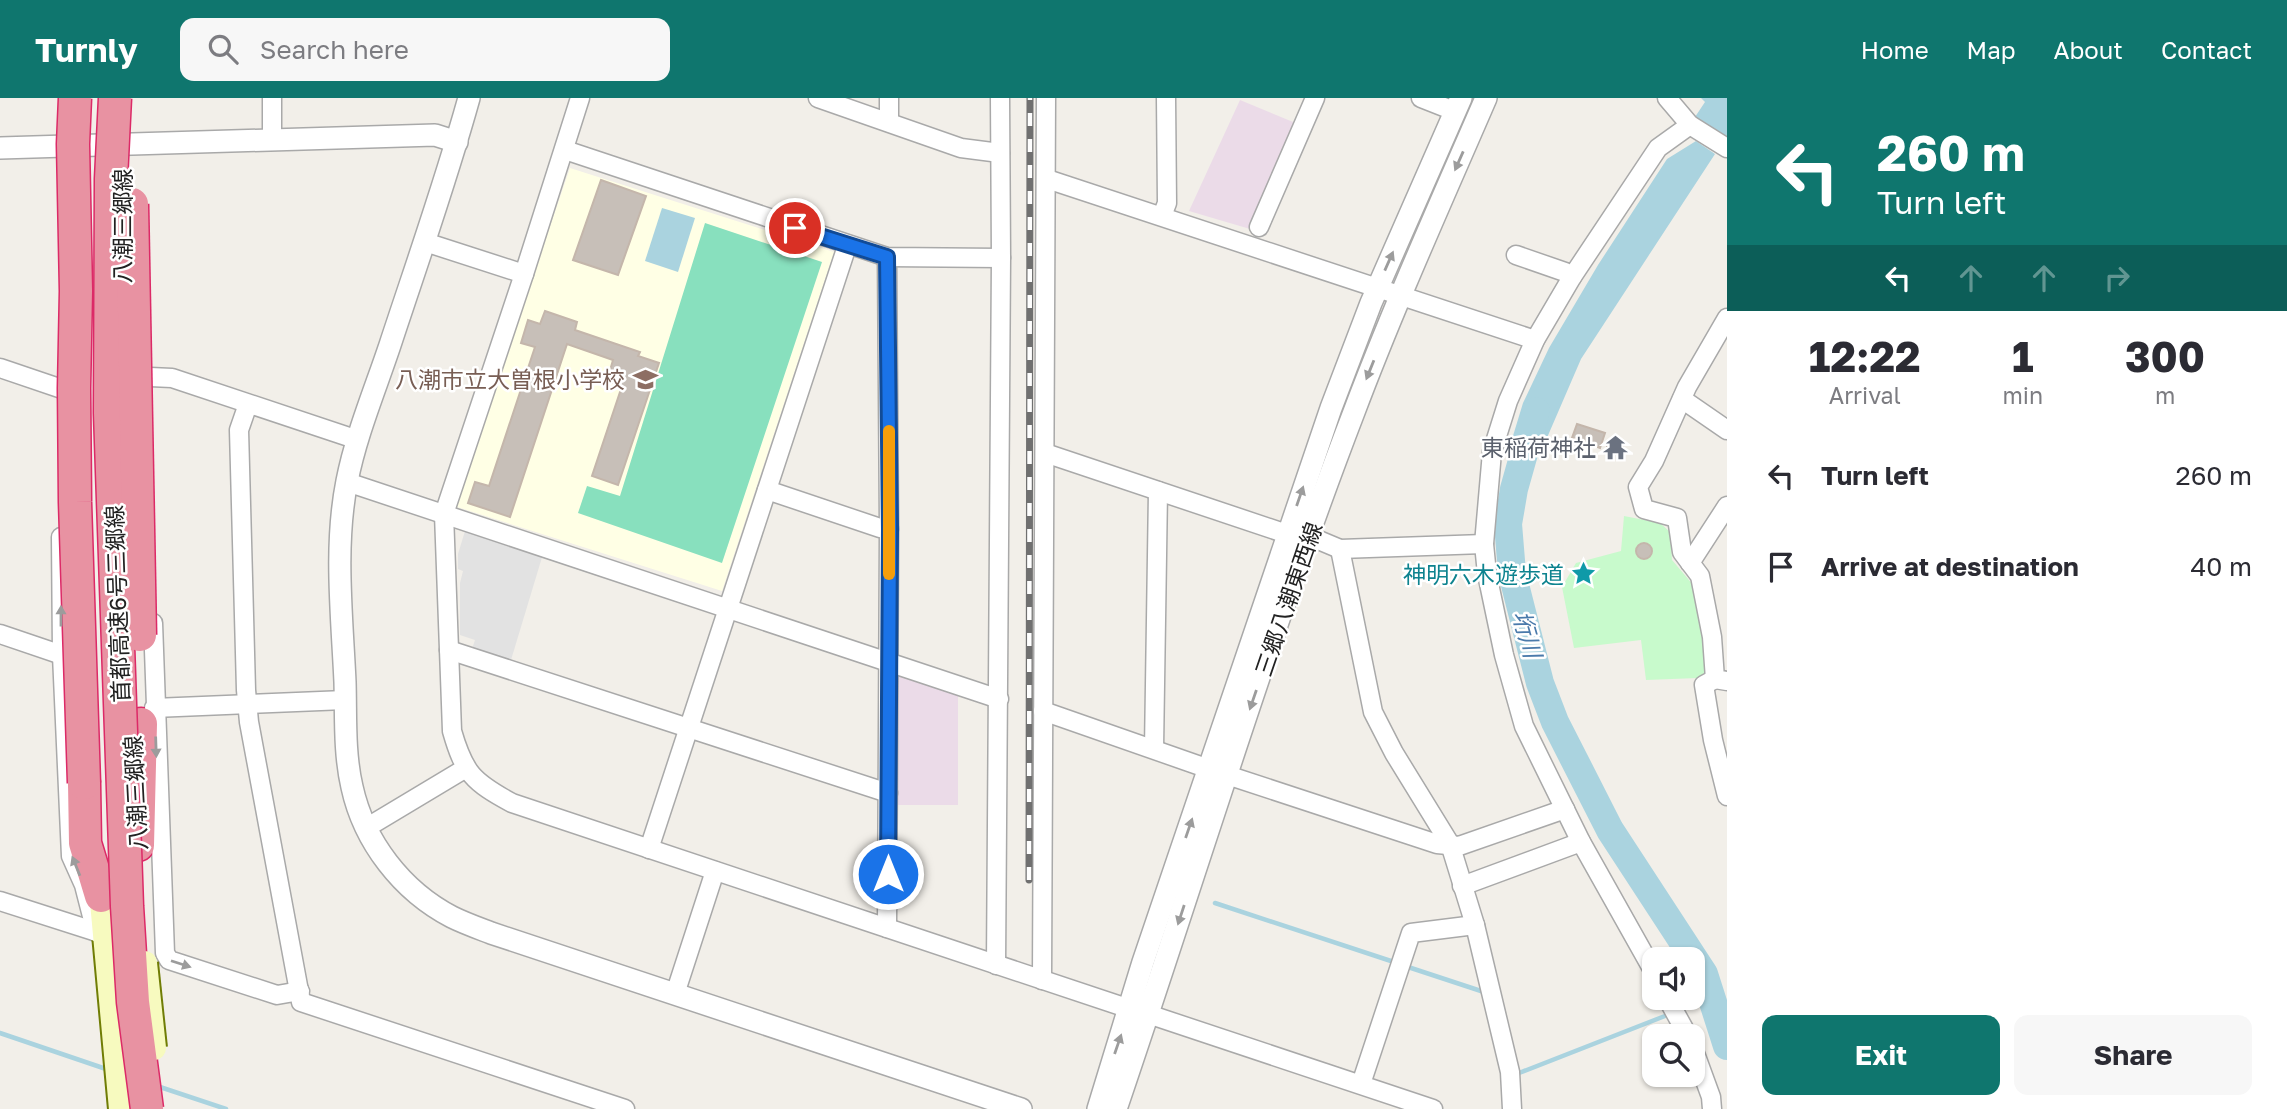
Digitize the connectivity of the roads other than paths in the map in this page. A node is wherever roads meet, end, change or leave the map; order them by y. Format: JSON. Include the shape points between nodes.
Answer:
{"nodes":[{"id":1,"x":75,"y":98,"type":"edge"},
{"id":2,"x":82,"y":98,"type":"edge"},
{"id":3,"x":95,"y":98,"type":"edge"},
{"id":4,"x":115,"y":98,"type":"edge"},
{"id":5,"x":123,"y":98,"type":"edge"},
{"id":6,"x":272,"y":98,"type":"edge"},
{"id":7,"x":469,"y":98,"type":"edge"},
{"id":8,"x":580,"y":98,"type":"edge"},
{"id":9,"x":818,"y":98,"type":"edge"},
{"id":10,"x":889,"y":98,"type":"edge"},
{"id":11,"x":1000,"y":98,"type":"edge"},
{"id":12,"x":1046,"y":98,"type":"edge"},
{"id":13,"x":1166,"y":98,"type":"edge"},
{"id":14,"x":1315,"y":98,"type":"edge"},
{"id":15,"x":1421,"y":98,"type":"edge"},
{"id":16,"x":1486,"y":98,"type":"edge"},
{"id":17,"x":1667,"y":98,"type":"edge"},
{"id":18,"x":1457,"y":104,"type":"edge"},
{"id":19,"x":889,"y":122,"type":"junction"},
{"id":20,"x":1690,"y":125,"type":"junction"},
{"id":21,"x":272,"y":140,"type":"junction"},
{"id":22,"x":457,"y":142,"type":"junction"},
{"id":23,"x":122,"y":144,"type":"junction"},
{"id":24,"x":81,"y":145,"type":"junction"},
{"id":25,"x":1726,"y":147,"type":"edge"},
{"id":26,"x":0,"y":148,"type":"edge"},
{"id":27,"x":565,"y":150,"type":"junction"},
{"id":28,"x":1000,"y":153,"type":"junction"},
{"id":29,"x":1046,"y":179,"type":"junction"},
{"id":30,"x":1162,"y":216,"type":"junction"},
{"id":31,"x":1259,"y":227,"type":"dead end"},
{"id":32,"x":425,"y":242,"type":"junction"},
{"id":33,"x":846,"y":246,"type":"junction"},
{"id":34,"x":1516,"y":255,"type":"dead end"},
{"id":35,"x":887,"y":257,"type":"junction"},
{"id":36,"x":1001,"y":258,"type":"junction"},
{"id":37,"x":524,"y":274,"type":"junction"},
{"id":38,"x":1572,"y":277,"type":"junction"},
{"id":39,"x":1377,"y":289,"type":"junction"},
{"id":40,"x":122,"y":292,"type":"junction"},
{"id":41,"x":1399,"y":296,"type":"junction"},
{"id":42,"x":1727,"y":318,"type":"edge"},
{"id":43,"x":82,"y":335,"type":"junction"},
{"id":44,"x":1535,"y":340,"type":"junction"},
{"id":45,"x":0,"y":368,"type":"edge"},
{"id":46,"x":150,"y":377,"type":"junction"},
{"id":47,"x":62,"y":388,"type":"junction"},
{"id":48,"x":1682,"y":399,"type":"junction"},
{"id":49,"x":248,"y":404,"type":"junction"},
{"id":50,"x":1727,"y":430,"type":"edge"},
{"id":51,"x":358,"y":440,"type":"junction"},
{"id":52,"x":1045,"y":453,"type":"junction"},
{"id":53,"x":347,"y":482,"type":"junction"},
{"id":54,"x":767,"y":490,"type":"junction"},
{"id":55,"x":1158,"y":491,"type":"junction"},
{"id":56,"x":1727,"y":506,"type":"edge"},
{"id":57,"x":150,"y":510,"type":"junction"},
{"id":58,"x":444,"y":514,"type":"junction"},
{"id":59,"x":890,"y":529,"type":"junction"},
{"id":60,"x":1287,"y":534,"type":"junction"},
{"id":61,"x":1309,"y":536,"type":"junction"},
{"id":62,"x":125,"y":540,"type":"junction"},
{"id":63,"x":1484,"y":544,"type":"junction"},
{"id":64,"x":1340,"y":549,"type":"junction"},
{"id":65,"x":1690,"y":563,"type":"junction"},
{"id":66,"x":728,"y":609,"type":"junction"},
{"id":67,"x":0,"y":634,"type":"edge"},
{"id":68,"x":449,"y":650,"type":"junction"},
{"id":69,"x":62,"y":655,"type":"junction"},
{"id":70,"x":887,"y":663,"type":"junction"},
{"id":71,"x":1721,"y":680,"type":"edge"},
{"id":72,"x":999,"y":699,"type":"junction"},
{"id":73,"x":345,"y":700,"type":"junction"},
{"id":74,"x":248,"y":704,"type":"junction"},
{"id":75,"x":1044,"y":711,"type":"junction"},
{"id":76,"x":148,"y":716,"type":"junction"},
{"id":77,"x":689,"y":729,"type":"junction"},
{"id":78,"x":1154,"y":749,"type":"junction"},
{"id":79,"x":466,"y":768,"type":"junction"},
{"id":80,"x":1218,"y":772,"type":"junction"},
{"id":81,"x":888,"y":793,"type":"junction"},
{"id":82,"x":1727,"y":796,"type":"edge"},
{"id":83,"x":1564,"y":808,"type":"junction"},
{"id":84,"x":366,"y":828,"type":"junction"},
{"id":85,"x":1581,"y":842,"type":"junction"},
{"id":86,"x":1450,"y":844,"type":"junction"},
{"id":87,"x":137,"y":849,"type":"junction"},
{"id":88,"x":649,"y":849,"type":"junction"},
{"id":89,"x":715,"y":871,"type":"junction"},
{"id":90,"x":1462,"y":886,"type":"junction"},
{"id":91,"x":101,"y":896,"type":"junction"},
{"id":92,"x":0,"y":901,"type":"edge"},
{"id":93,"x":1475,"y":925,"type":"junction"},
{"id":94,"x":887,"y":928,"type":"junction"},
{"id":95,"x":100,"y":933,"type":"junction"},
{"id":96,"x":1642,"y":951,"type":"edge"},
{"id":97,"x":996,"y":964,"type":"junction"},
{"id":98,"x":1042,"y":980,"type":"junction"},
{"id":99,"x":300,"y":991,"type":"junction"},
{"id":100,"x":675,"y":994,"type":"junction"},
{"id":101,"x":1139,"y":1012,"type":"junction"},
{"id":102,"x":1705,"y":1081,"type":"edge"},
{"id":103,"x":1360,"y":1084,"type":"junction"},
{"id":104,"x":123,"y":1109,"type":"edge"},
{"id":105,"x":147,"y":1109,"type":"edge"},
{"id":106,"x":161,"y":1109,"type":"edge"},
{"id":107,"x":625,"y":1109,"type":"edge"},
{"id":108,"x":1021,"y":1109,"type":"edge"},
{"id":109,"x":1098,"y":1109,"type":"edge"},
{"id":110,"x":1116,"y":1109,"type":"edge"},
{"id":111,"x":1433,"y":1109,"type":"edge"},
{"id":112,"x":1512,"y":1109,"type":"edge"},
{"id":113,"x":1712,"y":1109,"type":"edge"}],
"edges":[{"from":1,"to":91,"type":"highway","bridge":true,"via":[[77,619],[85,843]]},
{"from":2,"to":24,"type":"main road","name":"八潮三郷線"},
{"from":3,"to":104,"type":"highway","name":"首都高速6号三郷線","via":[[94,555],[107,906]]},
{"from":4,"to":105,"type":"highway","name":"首都高速6号三郷線","bridge":true,"via":[[110,413],[127,905]]},
{"from":5,"to":23,"type":"main road","name":"八潮三郷線"},
{"from":5,"to":76,"type":"highway","bridge":true,"via":[[132,212]]},
{"from":6,"to":21,"type":"street"},
{"from":7,"to":22,"type":"street"},
{"from":8,"to":27,"type":"street"},
{"from":9,"to":19,"type":"street"},
{"from":10,"to":19,"type":"street"},
{"from":11,"to":28,"type":"street"},
{"from":12,"to":29,"type":"street"},
{"from":13,"to":30,"type":"street","via":[[1167,203]]},
{"from":14,"to":31,"type":"street"},
{"from":15,"to":18,"type":"street"},
{"from":16,"to":41,"type":"street","name":"三郷八潮東西線","one_way":true},
{"from":17,"to":20,"type":"street"},
{"from":39,"to":18,"type":"street","name":"三郷八潮東西線","one_way":true},
{"from":19,"to":28,"type":"street","via":[[961,148]]},
{"from":20,"to":25,"type":"street"},
{"from":20,"to":38,"type":"street","via":[[1658,148]]},
{"from":21,"to":22,"type":"street","via":[[435,135]]},
{"from":21,"to":23,"type":"street"},
{"from":22,"to":32,"type":"street"},
{"from":23,"to":24,"type":"street"},
{"from":23,"to":40,"type":"main road","name":"八潮三郷線"},
{"from":24,"to":26,"type":"street"},
{"from":24,"to":43,"type":"main road","name":"八潮三郷線"},
{"from":27,"to":33,"type":"street"},
{"from":27,"to":37,"type":"street"},
{"from":28,"to":36,"type":"street"},
{"from":29,"to":30,"type":"street"},
{"from":29,"to":52,"type":"street"},
{"from":30,"to":39,"type":"street"},
{"from":32,"to":37,"type":"street"},
{"from":32,"to":51,"type":"street"},
{"from":33,"to":35,"type":"street"},
{"from":33,"to":54,"type":"street"},
{"from":34,"to":38,"type":"street"},
{"from":35,"to":36,"type":"street"},
{"from":35,"to":59,"type":"street"},
{"from":36,"to":72,"type":"street"},
{"from":37,"to":58,"type":"street"},
{"from":38,"to":44,"type":"street"},
{"from":39,"to":41,"type":"street"},
{"from":60,"to":39,"type":"street","name":"三郷八潮東西線","one_way":true},
{"from":40,"to":46,"type":"street","via":[[142,326]]},
{"from":40,"to":62,"type":"main road","name":"八潮三郷線"},
{"from":41,"to":44,"type":"street"},
{"from":41,"to":61,"type":"street","name":"三郷八潮東西線","one_way":true},
{"from":42,"to":48,"type":"street"},
{"from":43,"to":47,"type":"street","via":[[65,355]]},
{"from":43,"to":91,"type":"main road","name":"八潮三郷線","via":[[87,657]]},
{"from":44,"to":63,"type":"street","via":[[1492,452]]},
{"from":45,"to":47,"type":"street"},
{"from":46,"to":49,"type":"street","via":[[172,378]]},
{"from":46,"to":57,"type":"street"},
{"from":69,"to":47,"type":"street","one_way":true},
{"from":48,"to":50,"type":"street"},
{"from":48,"to":65,"type":"street","via":[[1638,487],[1644,509],[1677,518],[1682,552]]},
{"from":49,"to":51,"type":"street"},
{"from":49,"to":74,"type":"street","via":[[239,430]]},
{"from":51,"to":53,"type":"street"},
{"from":52,"to":55,"type":"street"},
{"from":52,"to":75,"type":"street"},
{"from":53,"to":58,"type":"street"},
{"from":53,"to":73,"type":"street","via":[[340,581]]},
{"from":54,"to":59,"type":"street"},
{"from":54,"to":66,"type":"street"},
{"from":55,"to":60,"type":"street"},
{"from":55,"to":78,"type":"street"},
{"from":56,"to":65,"type":"street"},
{"from":57,"to":62,"type":"street"},
{"from":57,"to":76,"type":"street"},
{"from":58,"to":66,"type":"street"},
{"from":58,"to":68,"type":"street"},
{"from":59,"to":70,"type":"street"},
{"from":60,"to":80,"type":"street","name":"三郷八潮東西線"},
{"from":61,"to":64,"type":"street"},
{"from":61,"to":80,"type":"street","name":"三郷八潮東西線","one_way":true},
{"from":62,"to":87,"type":"main road","name":"八潮三郷線"},
{"from":63,"to":64,"type":"street"},
{"from":63,"to":83,"type":"street","via":[[1514,699]]},
{"from":64,"to":86,"type":"street","via":[[1373,712]]},
{"from":65,"to":71,"type":"street","via":[[1700,576]]},
{"from":66,"to":70,"type":"street"},
{"from":66,"to":77,"type":"street"},
{"from":67,"to":69,"type":"street"},
{"from":68,"to":77,"type":"street"},
{"from":68,"to":79,"type":"street","via":[[452,731]]},
{"from":95,"to":69,"type":"street","one_way":true,"via":[[71,856]]},
{"from":70,"to":72,"type":"street"},
{"from":70,"to":81,"type":"street"},
{"from":71,"to":82,"type":"street","via":[[1704,685]]},
{"from":72,"to":97,"type":"street"},
{"from":73,"to":74,"type":"street"},
{"from":73,"to":84,"type":"street","via":[[351,786]]},
{"from":74,"to":76,"type":"street"},
{"from":74,"to":99,"type":"street"},
{"from":75,"to":78,"type":"street"},
{"from":75,"to":98,"type":"street"},
{"from":76,"to":87,"type":"highway"},
{"from":76,"to":99,"type":"street","one_way":true,"via":[[164,953],[169,960],[277,995]]},
{"from":77,"to":81,"type":"street"},
{"from":77,"to":88,"type":"street"},
{"from":78,"to":80,"type":"street"},
{"from":79,"to":84,"type":"street"},
{"from":79,"to":88,"type":"street","via":[[482,787],[512,803]]},
{"from":80,"to":86,"type":"street","via":[[1437,844]]},
{"from":80,"to":101,"type":"street","name":"三郷八潮東西線"},
{"from":81,"to":94,"type":"street"},
{"from":83,"to":85,"type":"street"},
{"from":83,"to":86,"type":"street","via":[[1459,846]]},
{"from":84,"to":100,"type":"street","via":[[379,852],[405,882],[452,917]]},
{"from":85,"to":90,"type":"street"},
{"from":85,"to":96,"type":"street"},
{"from":86,"to":90,"type":"street"},
{"from":87,"to":106,"type":"main road","name":"八潮三郷線","bridge":true},
{"from":88,"to":89,"type":"street"},
{"from":89,"to":94,"type":"street"},
{"from":89,"to":100,"type":"street"},
{"from":90,"to":93,"type":"street"},
{"from":91,"to":95,"type":"main road","name":"八潮三郷線"},
{"from":92,"to":95,"type":"street"},
{"from":93,"to":103,"type":"street","via":[[1411,933]]},
{"from":93,"to":112,"type":"street","via":[[1510,1072]]},
{"from":94,"to":97,"type":"street"},
{"from":95,"to":104,"type":"main road","name":"八潮三郷線"},
{"from":97,"to":98,"type":"street"},
{"from":98,"to":101,"type":"street"},
{"from":99,"to":107,"type":"street","via":[[301,1002]]},
{"from":100,"to":108,"type":"street"},
{"from":101,"to":103,"type":"street"},
{"from":109,"to":101,"type":"street","name":"三郷八潮東西線","one_way":true},
{"from":101,"to":110,"type":"street","name":"三郷八潮東西線"},
{"from":102,"to":113,"type":"street"},
{"from":103,"to":111,"type":"street"}]}
